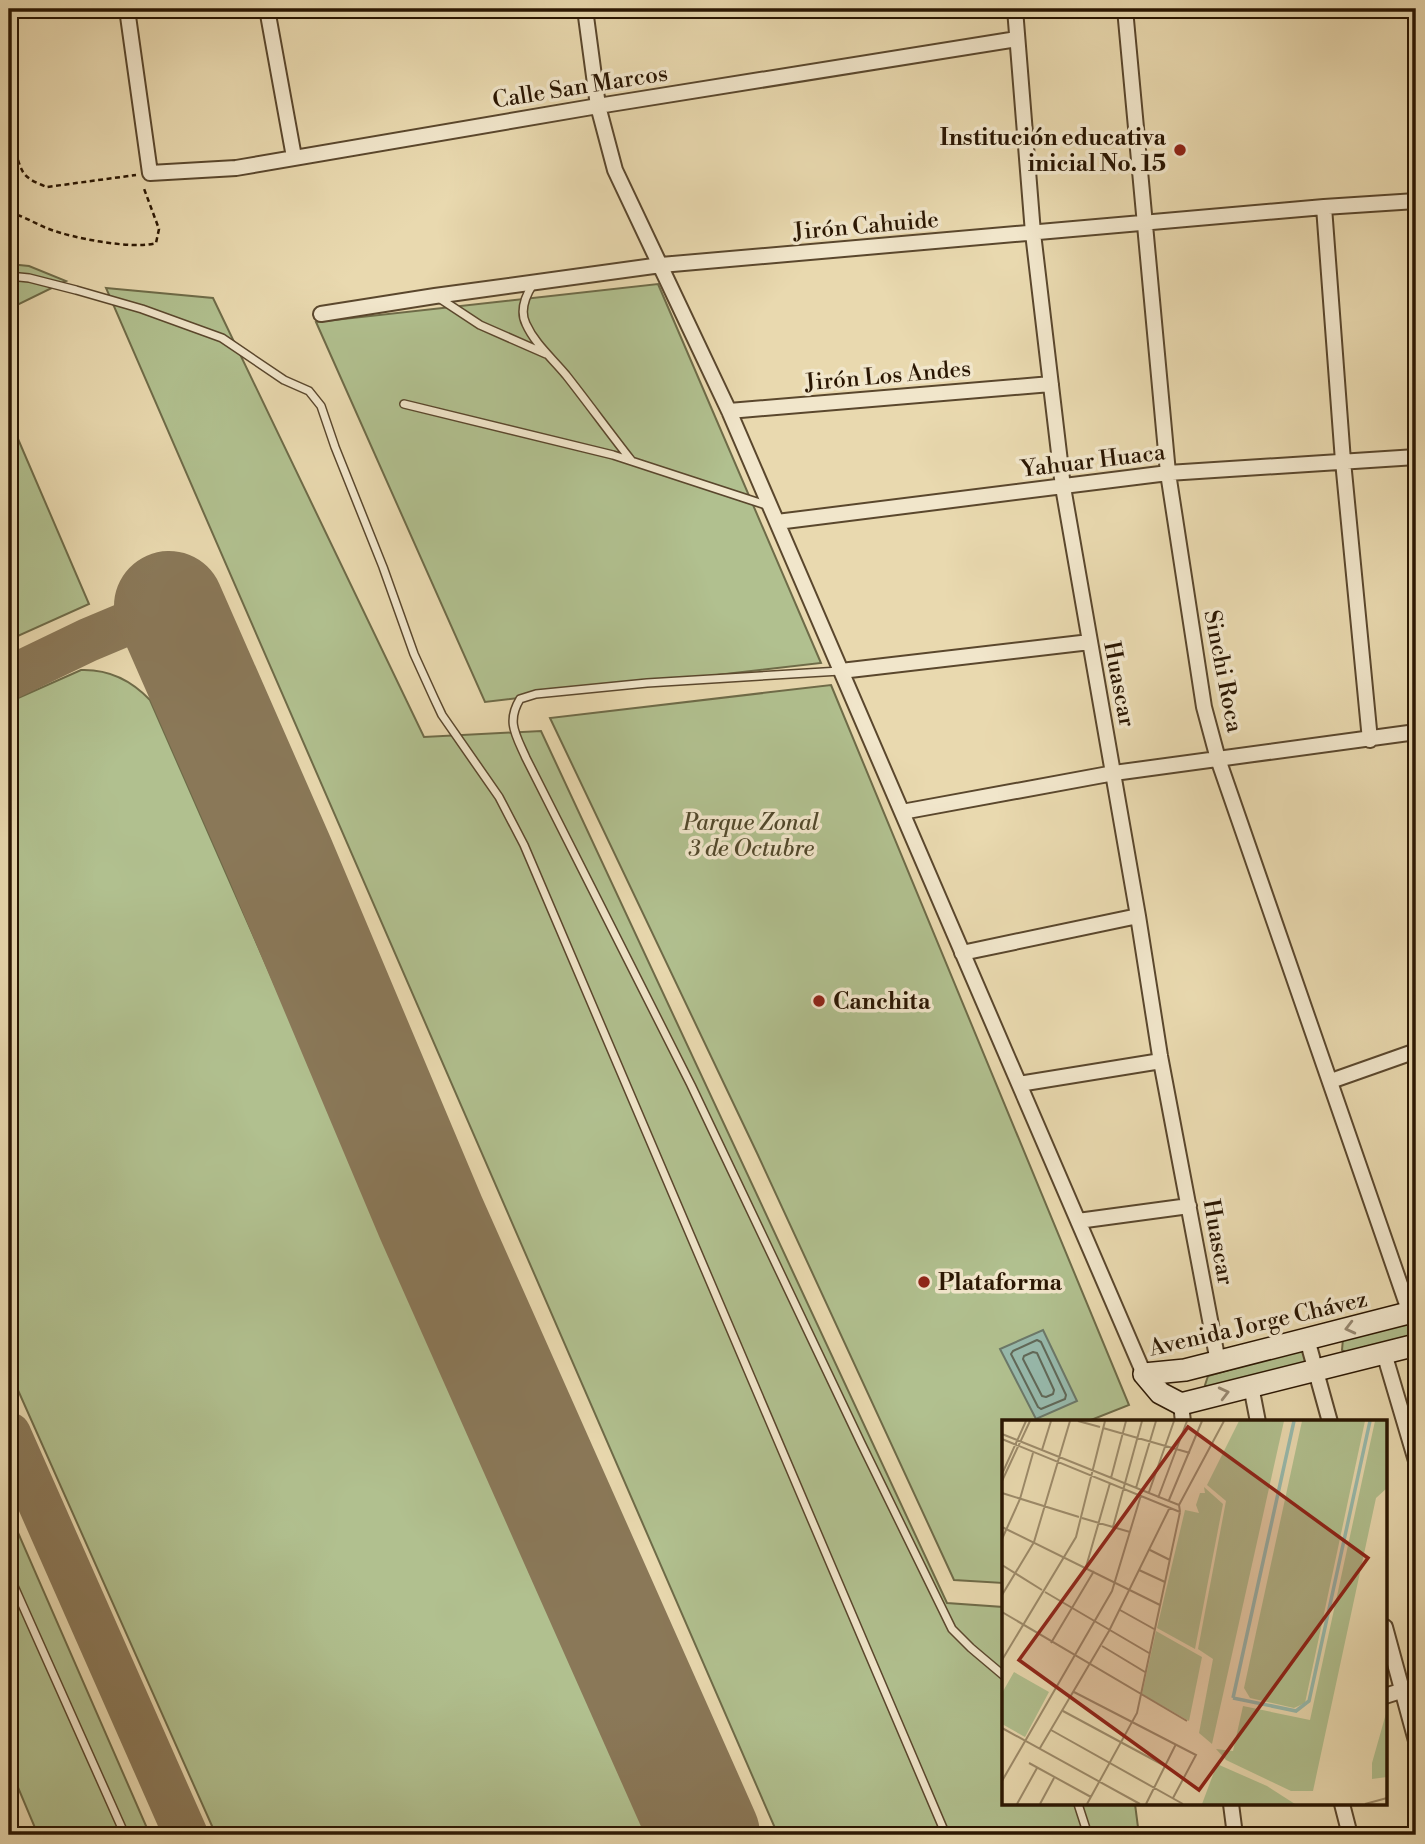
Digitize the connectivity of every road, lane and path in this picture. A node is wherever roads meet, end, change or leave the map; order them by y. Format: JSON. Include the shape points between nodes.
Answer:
{"nodes":[{"id":1,"x":127,"y":9,"type":"edge"},
{"id":2,"x":267,"y":9,"type":"edge"},
{"id":3,"x":585,"y":9,"type":"edge"},
{"id":4,"x":1015,"y":9,"type":"edge"},
{"id":5,"x":1125,"y":9,"type":"edge"},
{"id":6,"x":1017,"y":39,"type":"junction"},
{"id":7,"x":9,"y":84,"type":"edge"},
{"id":8,"x":598,"y":106,"type":"junction"},
{"id":9,"x":294,"y":157,"type":"junction"},
{"id":10,"x":145,"y":174,"type":"junction"},
{"id":11,"x":1416,"y":201,"type":"edge"},
{"id":12,"x":1324,"y":207,"type":"junction"},
{"id":13,"x":9,"y":213,"type":"edge"},
{"id":14,"x":1147,"y":223,"type":"junction"},
{"id":15,"x":1033,"y":233,"type":"junction"},
{"id":16,"x":661,"y":265,"type":"junction"},
{"id":17,"x":9,"y":276,"type":"edge"},
{"id":18,"x":534,"y":282,"type":"junction"},
{"id":19,"x":435,"y":296,"type":"junction"},
{"id":20,"x":321,"y":314,"type":"dead end"},
{"id":21,"x":547,"y":355,"type":"junction"},
{"id":22,"x":1051,"y":384,"type":"junction"},
{"id":23,"x":404,"y":404,"type":"dead end"},
{"id":24,"x":729,"y":411,"type":"junction"},
{"id":25,"x":1416,"y":457,"type":"edge"},
{"id":26,"x":632,"y":460,"type":"junction"},
{"id":27,"x":1343,"y":461,"type":"junction"},
{"id":28,"x":1168,"y":473,"type":"junction"},
{"id":29,"x":1063,"y":487,"type":"junction"},
{"id":30,"x":769,"y":506,"type":"junction"},
{"id":31,"x":777,"y":522,"type":"junction"},
{"id":32,"x":1090,"y":642,"type":"junction"},
{"id":33,"x":841,"y":671,"type":"junction"},
{"id":34,"x":1416,"y":732,"type":"edge"},
{"id":35,"x":1370,"y":740,"type":"junction"},
{"id":36,"x":1218,"y":759,"type":"junction"},
{"id":37,"x":1114,"y":773,"type":"junction"},
{"id":38,"x":902,"y":812,"type":"junction"},
{"id":39,"x":1138,"y":916,"type":"junction"},
{"id":40,"x":962,"y":953,"type":"junction"},
{"id":41,"x":1416,"y":1051,"type":"edge"},
{"id":42,"x":1161,"y":1061,"type":"junction"},
{"id":43,"x":1331,"y":1081,"type":"junction"},
{"id":44,"x":1019,"y":1084,"type":"junction"},
{"id":45,"x":1189,"y":1206,"type":"junction"},
{"id":46,"x":1078,"y":1221,"type":"junction"},
{"id":47,"x":1413,"y":1312,"type":"edge"},
{"id":48,"x":1307,"y":1339,"type":"junction"},
{"id":49,"x":1416,"y":1345,"type":"edge"},
{"id":50,"x":1384,"y":1353,"type":"junction"},
{"id":51,"x":1218,"y":1362,"type":"junction"},
{"id":52,"x":1316,"y":1370,"type":"junction"},
{"id":53,"x":1144,"y":1374,"type":"junction"},
{"id":54,"x":1251,"y":1386,"type":"junction"},
{"id":55,"x":1182,"y":1413,"type":"edge"},
{"id":56,"x":1258,"y":1420,"type":"edge"},
{"id":57,"x":1329,"y":1420,"type":"edge"},
{"id":58,"x":1416,"y":1461,"type":"edge"},
{"id":59,"x":9,"y":1575,"type":"edge"},
{"id":60,"x":1386,"y":1630,"type":"edge"},
{"id":61,"x":1002,"y":1674,"type":"edge"},
{"id":62,"x":1409,"y":1689,"type":"edge"},
{"id":63,"x":1386,"y":1696,"type":"edge"},
{"id":64,"x":1416,"y":1741,"type":"edge"},
{"id":65,"x":1079,"y":1806,"type":"edge"},
{"id":66,"x":1231,"y":1806,"type":"edge"},
{"id":67,"x":1343,"y":1806,"type":"edge"},
{"id":68,"x":125,"y":1835,"type":"edge"},
{"id":69,"x":946,"y":1835,"type":"edge"},
{"id":70,"x":1087,"y":1835,"type":"edge"},
{"id":71,"x":1235,"y":1835,"type":"edge"},
{"id":72,"x":1350,"y":1835,"type":"edge"}],
"edges":[{"from":1,"to":10,"type":"street"},
{"from":2,"to":9,"type":"street"},
{"from":3,"to":8,"type":"street"},
{"from":4,"to":6,"type":"street","name":"Huascar"},
{"from":5,"to":14,"type":"street","name":"Sinchi Roca"},
{"from":6,"to":8,"type":"street","name":"Calle San Marcos"},
{"from":6,"to":15,"type":"street","name":"Huascar"},
{"from":7,"to":10,"type":"path","via":[[15,142],[23,172],[34,182],[47,187]]},
{"from":8,"to":9,"type":"street","name":"Calle San Marcos"},
{"from":8,"to":16,"type":"street","via":[[615,170]]},
{"from":9,"to":10,"type":"street","name":"Calle San Marcos","via":[[236,168]]},
{"from":10,"to":13,"type":"path","via":[[159,229],[156,243],[144,247],[49,230]]},
{"from":11,"to":12,"type":"street","name":"Jirón Cahuide"},
{"from":12,"to":14,"type":"street","name":"Jirón Cahuide"},
{"from":12,"to":27,"type":"street"},
{"from":14,"to":15,"type":"street","name":"Jirón Cahuide"},
{"from":14,"to":28,"type":"street","name":"Sinchi Roca"},
{"from":15,"to":16,"type":"street","name":"Jirón Cahuide"},
{"from":15,"to":22,"type":"street","name":"Huascar"},
{"from":16,"to":18,"type":"street","name":"Jirón Cahuide"},
{"from":16,"to":24,"type":"street"},
{"from":17,"to":69,"type":"lane","via":[[142,309],[222,338],[284,380],[309,391],[321,406],[414,653],[442,715],[499,797],[524,845]]},
{"from":18,"to":19,"type":"street","name":"Jirón Cahuide"},
{"from":18,"to":21,"type":"lane","via":[[526,295],[525,323]]},
{"from":19,"to":20,"type":"street","name":"Jirón Cahuide"},
{"from":19,"to":21,"type":"lane","via":[[481,325]]},
{"from":21,"to":26,"type":"lane"},
{"from":22,"to":24,"type":"street","name":"Jirón Los Andes"},
{"from":22,"to":29,"type":"street","name":"Huascar"},
{"from":23,"to":26,"type":"lane"},
{"from":24,"to":30,"type":"street"},
{"from":25,"to":27,"type":"street","name":"Yahuar Huaca"},
{"from":26,"to":30,"type":"lane"},
{"from":27,"to":28,"type":"street","name":"Yahuar Huaca"},
{"from":27,"to":35,"type":"street"},
{"from":28,"to":29,"type":"street","name":"Yahuar Huaca"},
{"from":28,"to":36,"type":"street","name":"Sinchi Roca","via":[[1204,707]]},
{"from":29,"to":31,"type":"street","name":"Yahuar Huaca"},
{"from":29,"to":32,"type":"street","name":"Huascar"},
{"from":30,"to":31,"type":"street"},
{"from":31,"to":33,"type":"street"},
{"from":32,"to":33,"type":"street"},
{"from":32,"to":37,"type":"street","name":"Huascar"},
{"from":33,"to":38,"type":"street"},
{"from":33,"to":61,"type":"lane","via":[[536,694],[520,699],[512,718],[526,758],[691,1086],[952,1629]]},
{"from":34,"to":35,"type":"street"},
{"from":35,"to":36,"type":"street"},
{"from":36,"to":37,"type":"street"},
{"from":36,"to":43,"type":"street","name":"Sinchi Roca"},
{"from":37,"to":38,"type":"street"},
{"from":37,"to":39,"type":"street","name":"Huascar"},
{"from":38,"to":40,"type":"street"},
{"from":39,"to":40,"type":"street"},
{"from":39,"to":42,"type":"street","name":"Huascar"},
{"from":40,"to":44,"type":"street"},
{"from":41,"to":43,"type":"street"},
{"from":42,"to":44,"type":"street"},
{"from":42,"to":45,"type":"street","name":"Huascar"},
{"from":43,"to":47,"type":"street","name":"Sinchi Roca"},
{"from":44,"to":46,"type":"street"},
{"from":45,"to":46,"type":"street"},
{"from":45,"to":51,"type":"street","name":"Huascar"},
{"from":46,"to":53,"type":"street"},
{"from":47,"to":48,"type":"street","name":"Avenida Jorge Chávez","one_way":true},
{"from":48,"to":51,"type":"street","name":"Avenida Jorge Chávez"},
{"from":48,"to":52,"type":"street"},
{"from":49,"to":50,"type":"street","name":"Avenida Jorge Chávez"},
{"from":50,"to":52,"type":"street","name":"Avenida Jorge Chávez"},
{"from":50,"to":58,"type":"street"},
{"from":51,"to":53,"type":"street","name":"Avenida Jorge Chávez"},
{"from":52,"to":54,"type":"street","name":"Avenida Jorge Chávez"},
{"from":52,"to":57,"type":"street"},
{"from":53,"to":55,"type":"street","name":"Avenida Jorge Chávez"},
{"from":55,"to":54,"type":"street","name":"Avenida Jorge Chávez","one_way":true},
{"from":54,"to":56,"type":"street"},
{"from":59,"to":68,"type":"lane"},
{"from":60,"to":62,"type":"street"},
{"from":62,"to":63,"type":"street"},
{"from":62,"to":64,"type":"street"},
{"from":65,"to":70,"type":"lane"},
{"from":66,"to":71,"type":"street"},
{"from":67,"to":72,"type":"street"}]}
